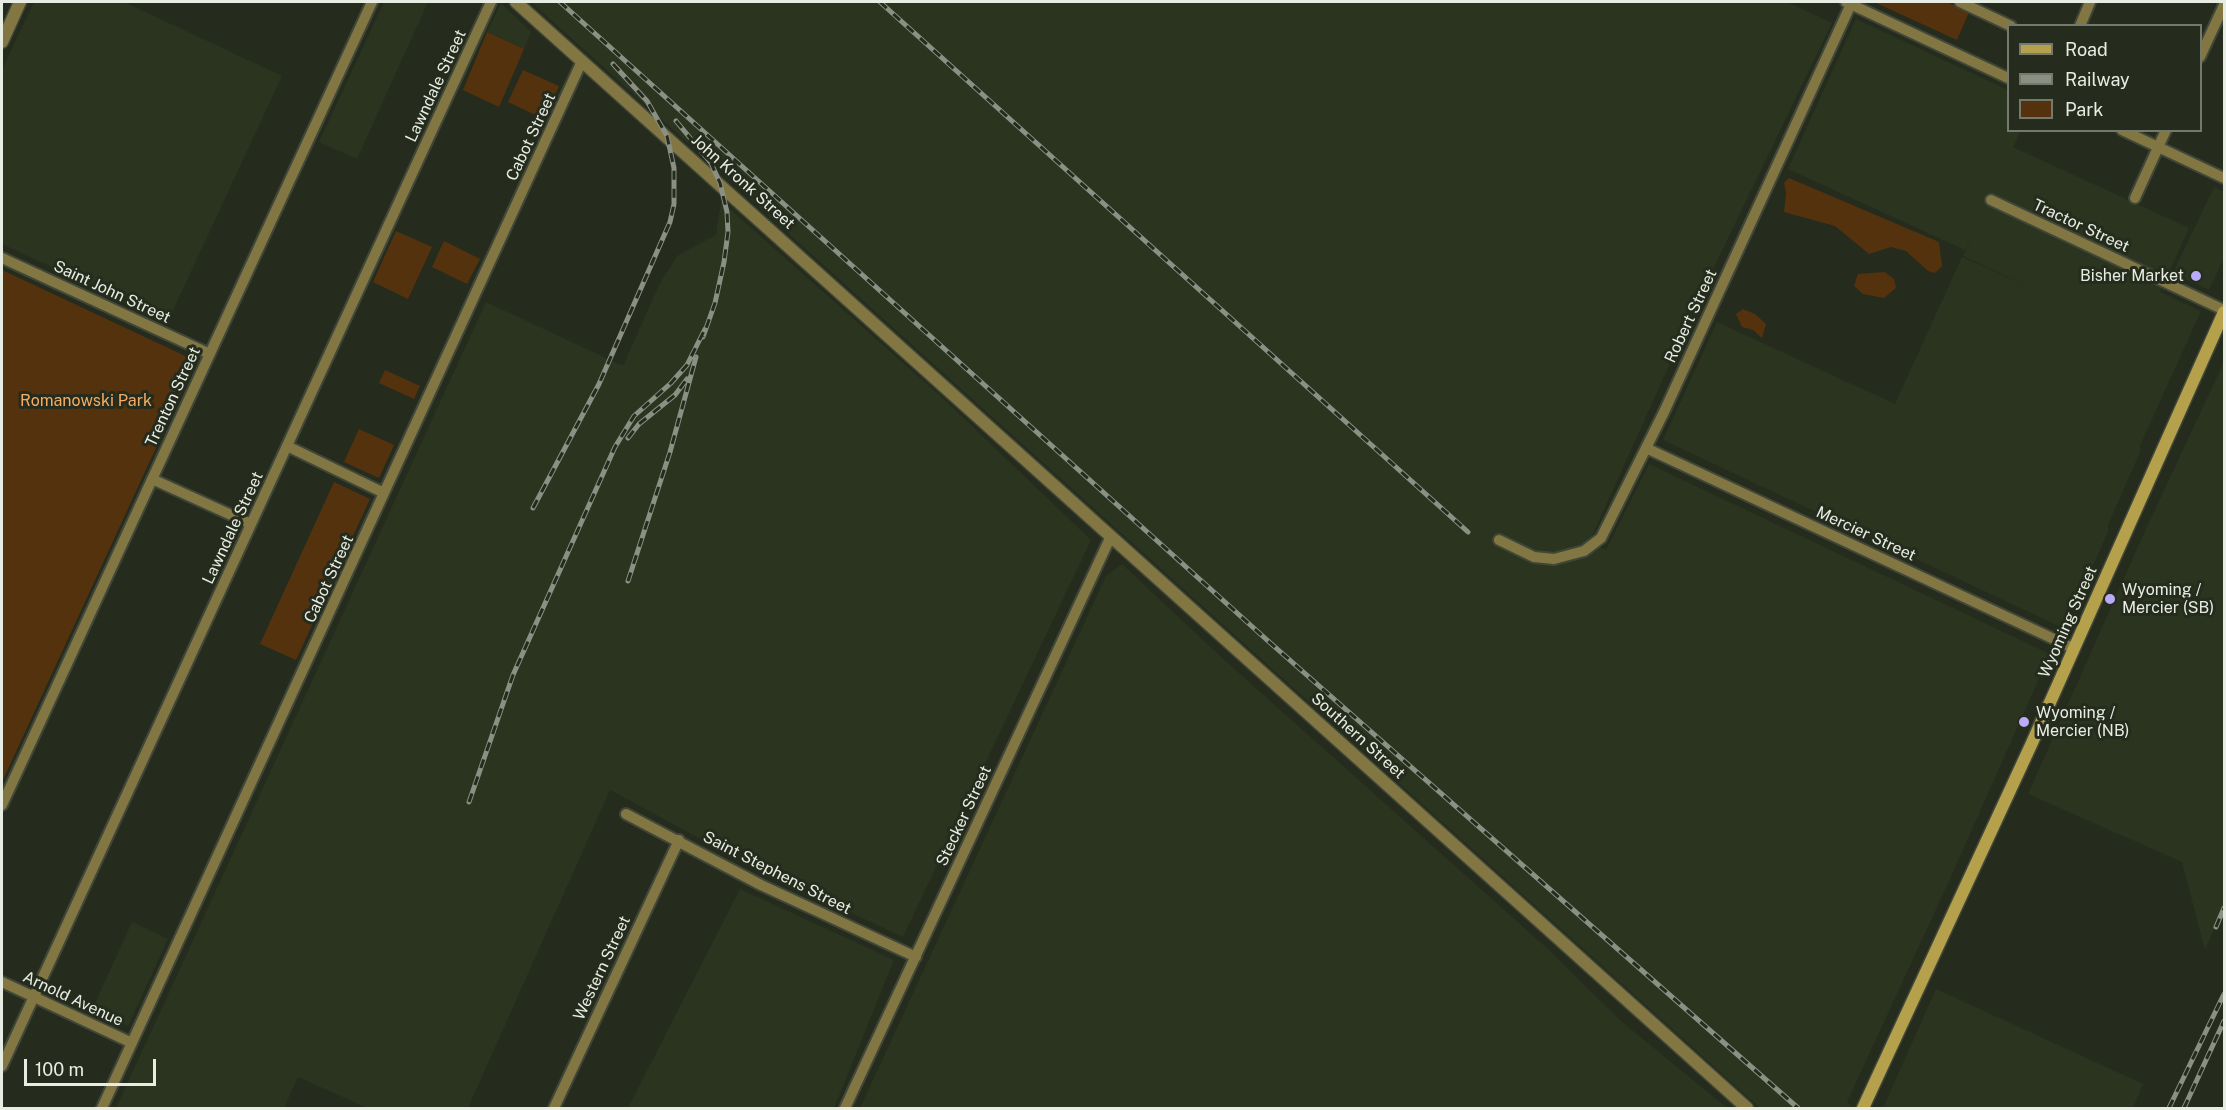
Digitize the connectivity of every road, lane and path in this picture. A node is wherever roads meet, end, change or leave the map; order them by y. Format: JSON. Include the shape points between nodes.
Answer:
{"nodes":[{"id":1,"x":20,"y":2,"type":"edge"},
{"id":2,"x":372,"y":2,"type":"edge"},
{"id":3,"x":491,"y":2,"type":"edge"},
{"id":4,"x":516,"y":2,"type":"edge"},
{"id":5,"x":2090,"y":2,"type":"edge"},
{"id":6,"x":1848,"y":3,"type":"edge"},
{"id":7,"x":1968,"y":3,"type":"edge"},
{"id":8,"x":2224,"y":5,"type":"edge"},
{"id":9,"x":2008,"y":24,"type":"edge"},
{"id":10,"x":2081,"y":24,"type":"edge"},
{"id":11,"x":2,"y":42,"type":"edge"},
{"id":12,"x":2202,"y":53,"type":"edge"},
{"id":13,"x":582,"y":61,"type":"junction"},
{"id":14,"x":2007,"y":78,"type":"edge"},
{"id":15,"x":2126,"y":132,"type":"edge"},
{"id":16,"x":2165,"y":132,"type":"edge"},
{"id":17,"x":2158,"y":148,"type":"junction"},
{"id":18,"x":2224,"y":178,"type":"edge"},
{"id":19,"x":2135,"y":198,"type":"dead end"},
{"id":20,"x":1991,"y":200,"type":"dead end"},
{"id":21,"x":2,"y":258,"type":"edge"},
{"id":22,"x":2224,"y":311,"type":"edge"},
{"id":23,"x":210,"y":354,"type":"junction"},
{"id":24,"x":946,"y":388,"type":"joint"},
{"id":25,"x":287,"y":446,"type":"junction"},
{"id":26,"x":1646,"y":448,"type":"junction"},
{"id":27,"x":152,"y":479,"type":"junction"},
{"id":28,"x":384,"y":493,"type":"junction"},
{"id":29,"x":251,"y":524,"type":"junction"},
{"id":30,"x":1111,"y":536,"type":"junction"},
{"id":31,"x":1499,"y":540,"type":"dead end"},
{"id":32,"x":2073,"y":648,"type":"junction"},
{"id":33,"x":2,"y":806,"type":"edge"},
{"id":34,"x":626,"y":814,"type":"dead end"},
{"id":35,"x":679,"y":840,"type":"junction"},
{"id":36,"x":916,"y":957,"type":"junction"},
{"id":37,"x":2,"y":982,"type":"edge"},
{"id":38,"x":33,"y":997,"type":"junction"},
{"id":39,"x":132,"y":1042,"type":"junction"},
{"id":40,"x":2,"y":1066,"type":"edge"},
{"id":41,"x":102,"y":1108,"type":"edge"},
{"id":42,"x":554,"y":1108,"type":"edge"},
{"id":43,"x":845,"y":1108,"type":"edge"},
{"id":44,"x":1747,"y":1108,"type":"edge"},
{"id":45,"x":1863,"y":1108,"type":"edge"}],
"edges":[{"from":1,"to":11,"type":"street"},
{"from":2,"to":23,"type":"street","name":"Trenton Street"},
{"from":3,"to":25,"type":"street","name":"Lawndale Street"},
{"from":4,"to":13,"type":"street","name":"John Kronk Street"},
{"from":5,"to":10,"type":"street"},
{"from":6,"to":14,"type":"street"},
{"from":6,"to":26,"type":"street","name":"Robert Street"},
{"from":7,"to":9,"type":"street"},
{"from":8,"to":12,"type":"street"},
{"from":13,"to":24,"type":"street","name":"John Kronk Street"},
{"from":13,"to":28,"type":"street","name":"Cabot Street"},
{"from":15,"to":17,"type":"street"},
{"from":16,"to":17,"type":"street"},
{"from":17,"to":18,"type":"street"},
{"from":17,"to":19,"type":"street"},
{"from":20,"to":22,"type":"street","name":"Tractor Street"},
{"from":21,"to":23,"type":"street","name":"Saint John Street"},
{"from":22,"to":32,"type":"main road","name":"Wyoming Street"},
{"from":23,"to":27,"type":"street","name":"Trenton Street"},
{"from":24,"to":30,"type":"street","name":"Southern Street"},
{"from":25,"to":28,"type":"street"},
{"from":25,"to":29,"type":"street","name":"Lawndale Street"},
{"from":26,"to":31,"type":"street","name":"Robert Street","via":[[1607,528],[1590,548],[1562,558],[1544,558]]},
{"from":26,"to":32,"type":"street","name":"Mercier Street"},
{"from":27,"to":29,"type":"street"},
{"from":27,"to":33,"type":"street","name":"Trenton Street"},
{"from":28,"to":39,"type":"street","name":"Cabot Street"},
{"from":29,"to":38,"type":"street","name":"Lawndale Street"},
{"from":30,"to":36,"type":"street","name":"Stecker Street"},
{"from":30,"to":44,"type":"street","name":"Southern Street"},
{"from":32,"to":45,"type":"main road","name":"Wyoming Street"},
{"from":34,"to":35,"type":"street","name":"Saint Stephens Street"},
{"from":35,"to":36,"type":"street","name":"Saint Stephens Street","via":[[761,885]]},
{"from":35,"to":42,"type":"street","name":"Western Street"},
{"from":36,"to":43,"type":"street","name":"Stecker Street"},
{"from":37,"to":38,"type":"street","name":"Arnold Avenue"},
{"from":38,"to":39,"type":"street","name":"Arnold Avenue"},
{"from":38,"to":40,"type":"street","name":"Lawndale Street"},
{"from":39,"to":41,"type":"street","name":"Cabot Street"}]}
